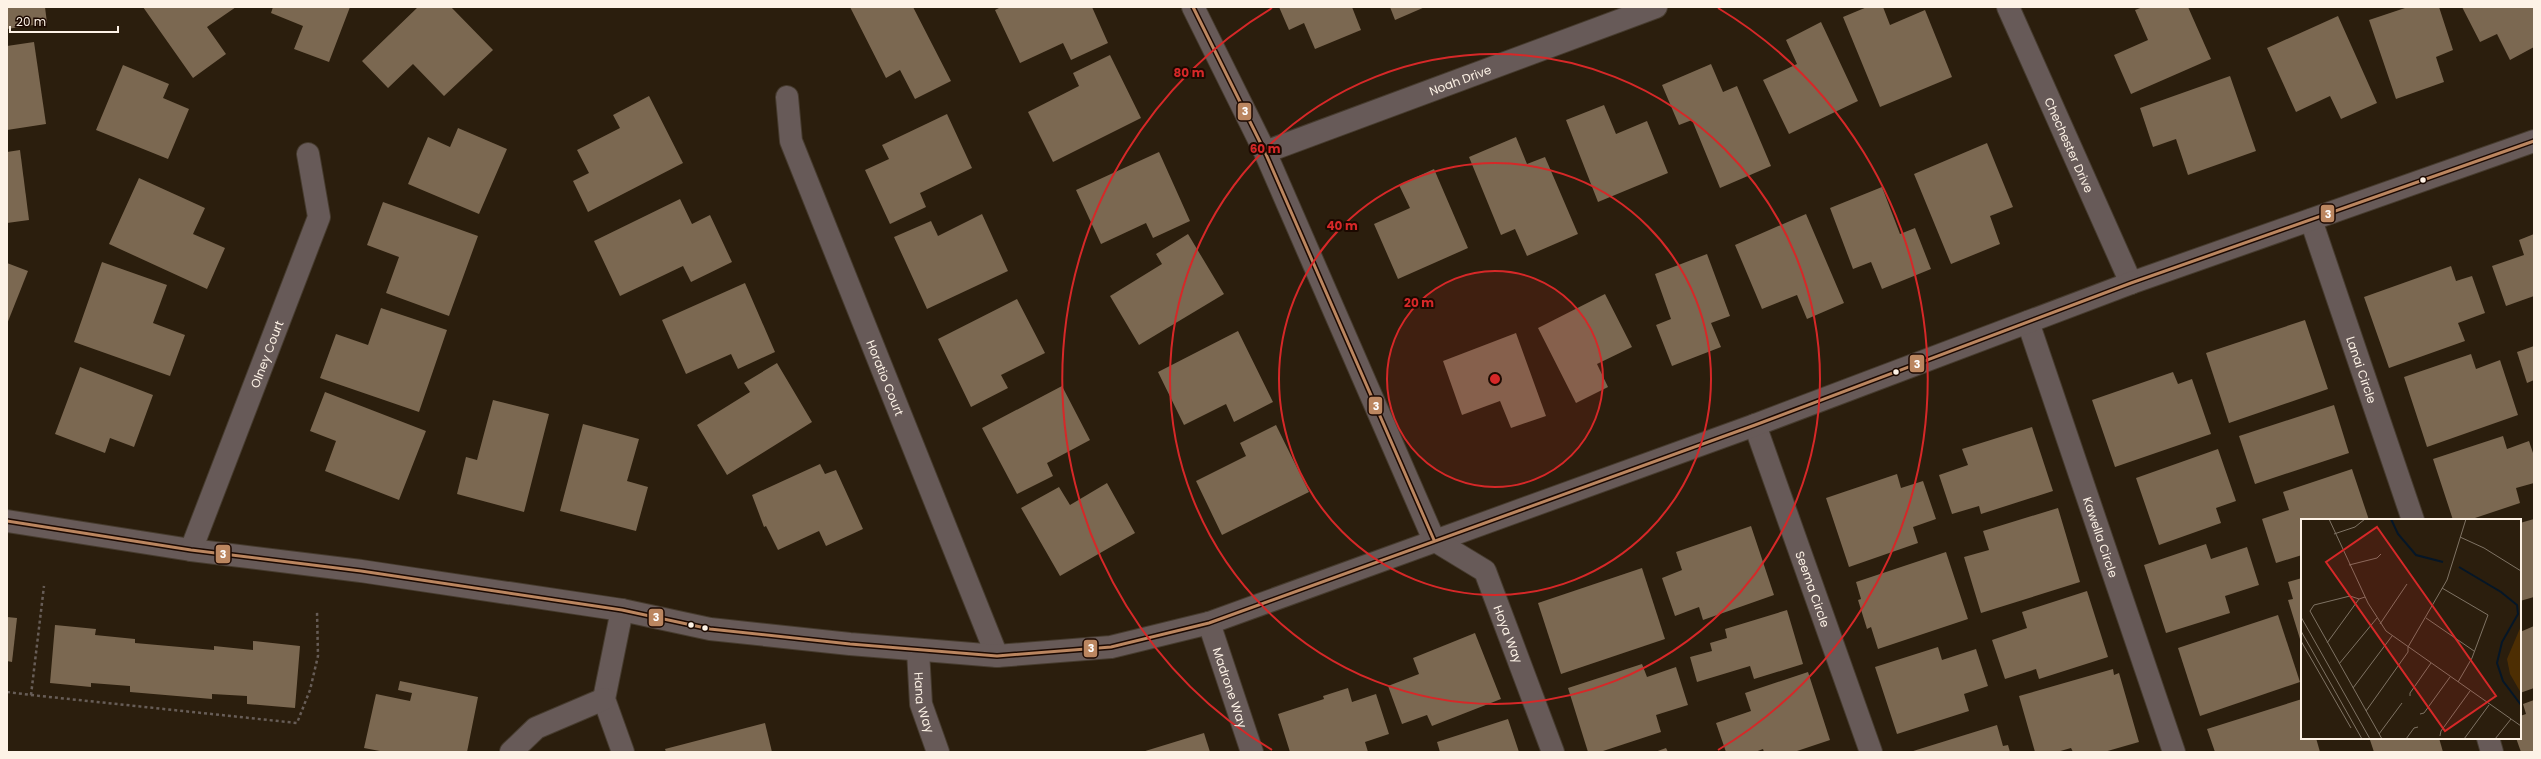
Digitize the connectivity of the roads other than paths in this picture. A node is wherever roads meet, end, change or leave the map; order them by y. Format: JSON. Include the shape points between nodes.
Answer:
{"nodes":[{"id":1,"x":1193,"y":7,"type":"edge"},
{"id":2,"x":1656,"y":7,"type":"edge"},
{"id":3,"x":2008,"y":7,"type":"edge"},
{"id":4,"x":787,"y":97,"type":"dead end"},
{"id":5,"x":2534,"y":141,"type":"edge"},
{"id":6,"x":1265,"y":152,"type":"junction"},
{"id":7,"x":308,"y":154,"type":"dead end"},
{"id":8,"x":2311,"y":220,"type":"junction"},
{"id":9,"x":2131,"y":283,"type":"junction"},
{"id":10,"x":2028,"y":322,"type":"junction"},
{"id":11,"x":1755,"y":425,"type":"junction"},
{"id":12,"x":2413,"y":519,"type":"edge"},
{"id":13,"x":7,"y":521,"type":"edge"},
{"id":14,"x":1434,"y":540,"type":"junction"},
{"id":15,"x":191,"y":550,"type":"junction"},
{"id":16,"x":622,"y":610,"type":"junction"},
{"id":17,"x":1208,"y":623,"type":"junction"},
{"id":18,"x":918,"y":651,"type":"junction"},
{"id":19,"x":997,"y":656,"type":"junction"},
{"id":20,"x":604,"y":699,"type":"junction"},
{"id":21,"x":2488,"y":739,"type":"edge"},
{"id":22,"x":511,"y":752,"type":"edge"},
{"id":23,"x":623,"y":752,"type":"edge"},
{"id":24,"x":938,"y":752,"type":"edge"},
{"id":25,"x":1252,"y":752,"type":"edge"},
{"id":26,"x":1553,"y":752,"type":"edge"},
{"id":27,"x":1871,"y":752,"type":"edge"},
{"id":28,"x":2174,"y":752,"type":"edge"},
{"id":29,"x":2492,"y":752,"type":"edge"}],
"edges":[{"from":1,"to":6,"type":"street"},
{"from":2,"to":6,"type":"street","name":"Noah Drive"},
{"from":3,"to":9,"type":"street","name":"Chechester Drive"},
{"from":4,"to":19,"type":"street","name":"Horatio Court","via":[[791,141]]},
{"from":5,"to":8,"type":"street"},
{"from":6,"to":14,"type":"street"},
{"from":7,"to":15,"type":"street","name":"Olney Court","via":[[319,217]]},
{"from":8,"to":9,"type":"street"},
{"from":8,"to":12,"type":"street","name":"Lanai Circle"},
{"from":9,"to":10,"type":"street"},
{"from":10,"to":11,"type":"street"},
{"from":10,"to":28,"type":"street","name":"Kawella Circle"},
{"from":11,"to":14,"type":"street"},
{"from":11,"to":27,"type":"street","name":"Seema Circle"},
{"from":13,"to":15,"type":"street"},
{"from":14,"to":17,"type":"street"},
{"from":14,"to":26,"type":"street","name":"Hoya Way","via":[[1485,571]]},
{"from":15,"to":16,"type":"street","via":[[361,571]]},
{"from":16,"to":18,"type":"street","via":[[710,629]]},
{"from":16,"to":20,"type":"street"},
{"from":17,"to":19,"type":"street","via":[[1111,647]]},
{"from":17,"to":25,"type":"street","name":"Madrone Way"},
{"from":18,"to":19,"type":"street"},
{"from":18,"to":24,"type":"street","name":"Hana Way","via":[[921,704]]},
{"from":20,"to":22,"type":"street","via":[[536,728]]},
{"from":20,"to":23,"type":"street"},
{"from":21,"to":29,"type":"street"}]}
